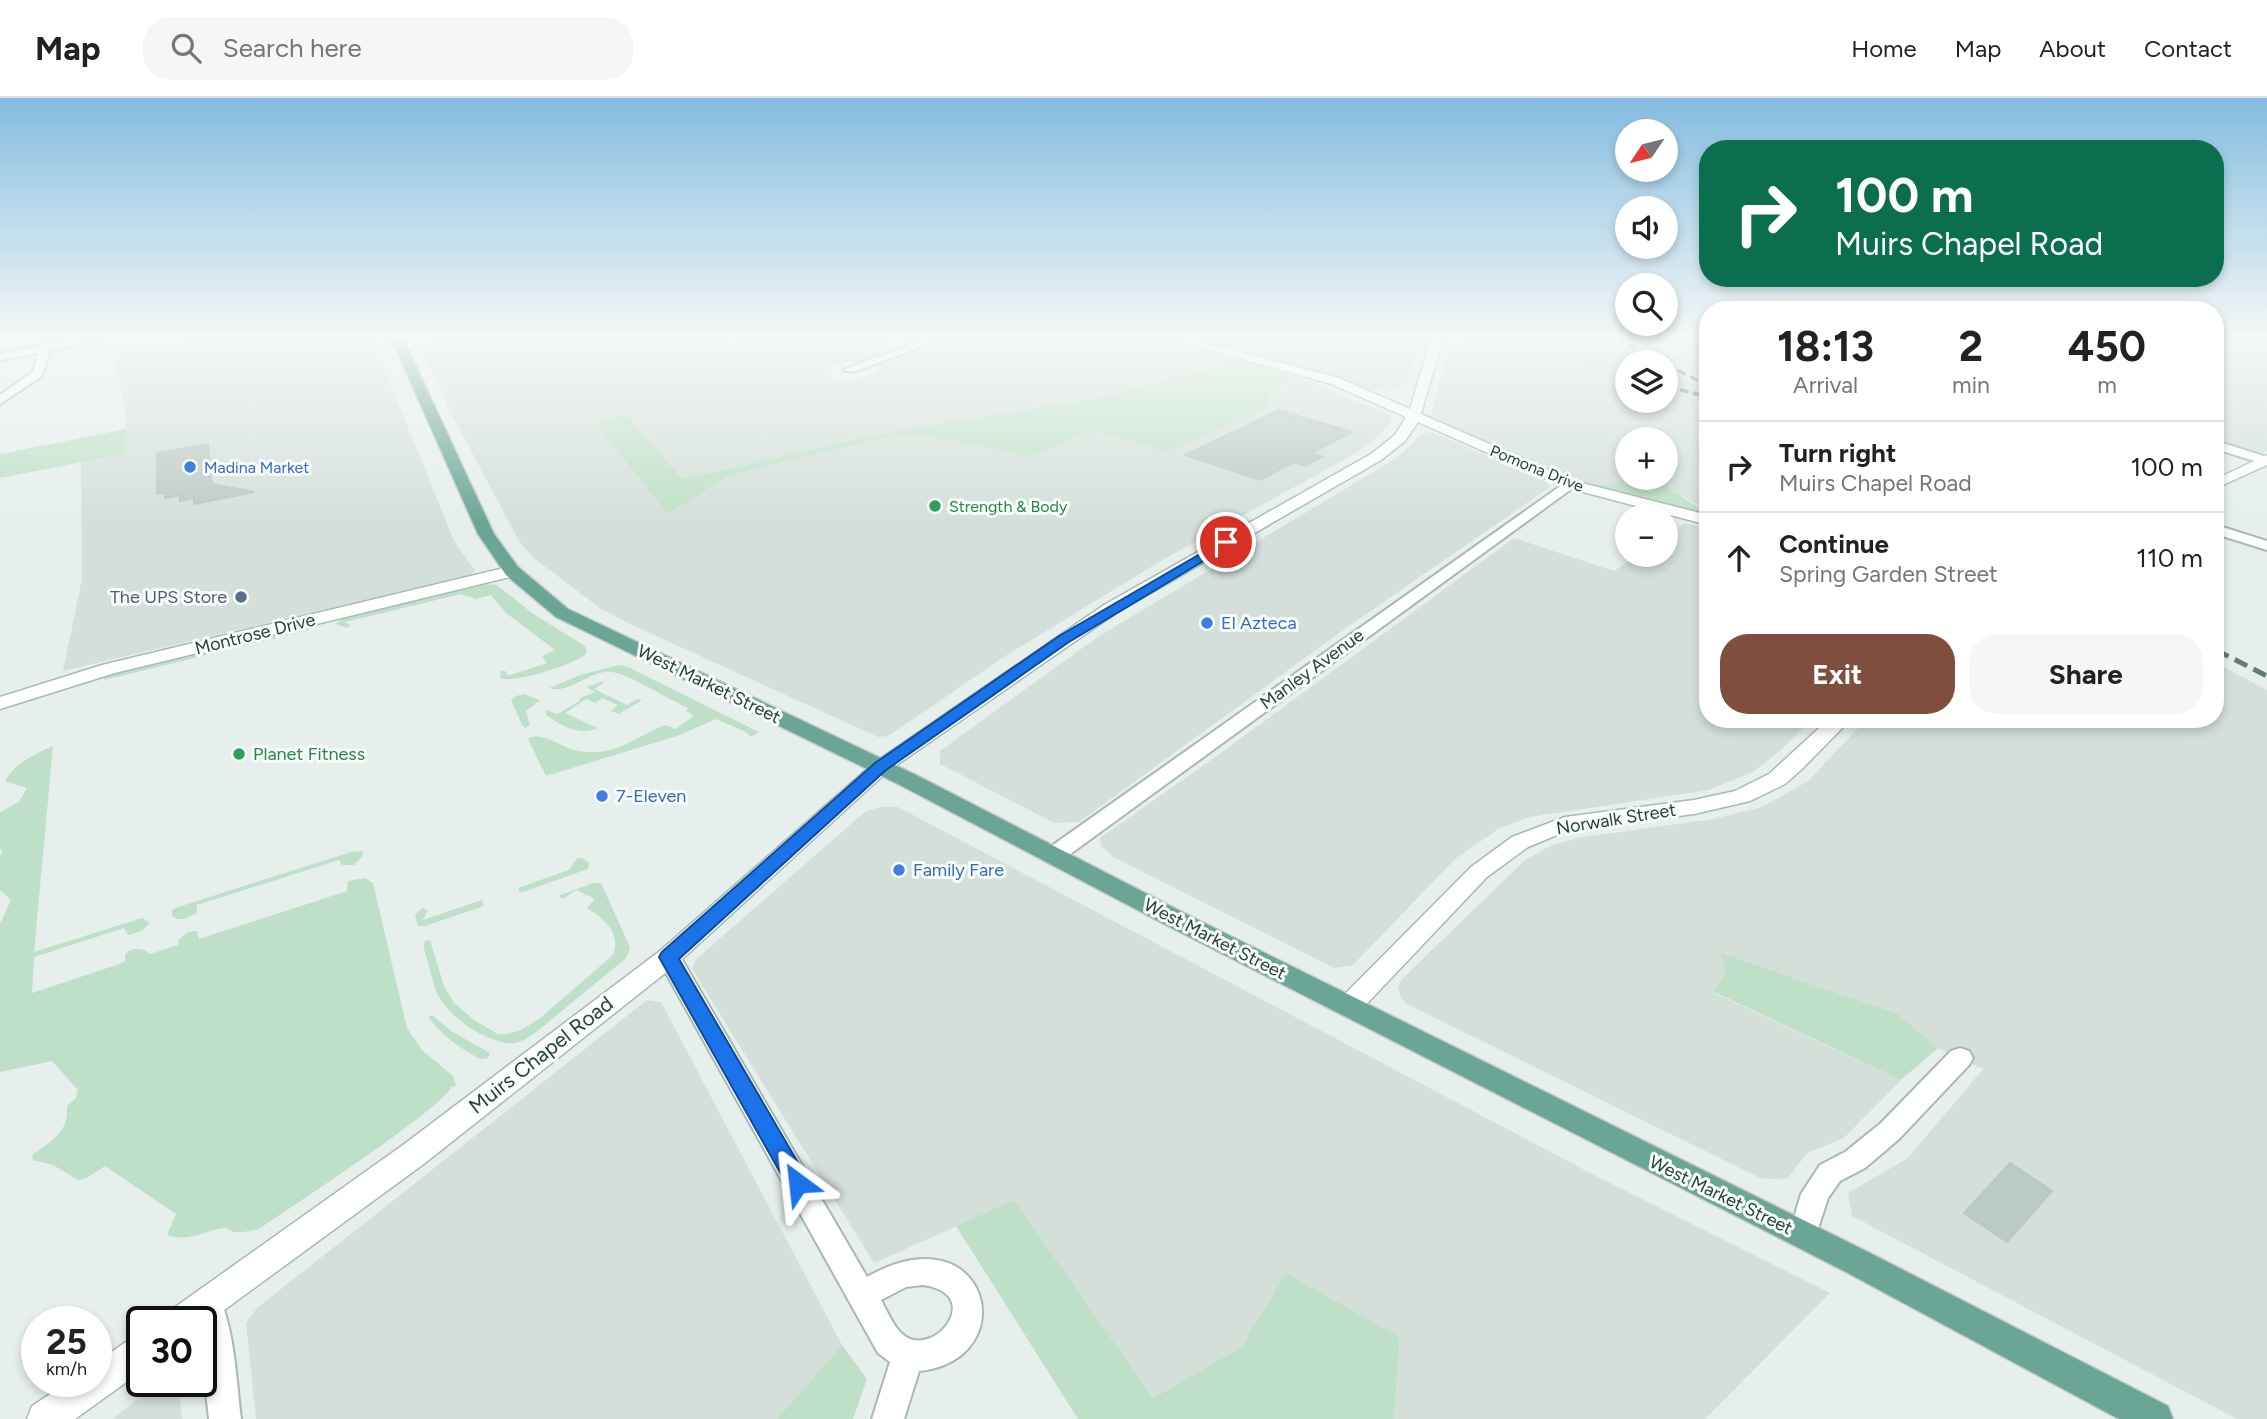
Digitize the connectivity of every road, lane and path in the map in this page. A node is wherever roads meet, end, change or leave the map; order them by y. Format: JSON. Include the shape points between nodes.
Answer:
{"nodes":[{"id":1,"x":425,"y":400,"type":"edge"},
{"id":2,"x":1382,"y":400,"type":"edge"},
{"id":3,"x":1412,"y":400,"type":"edge"},
{"id":4,"x":1415,"y":415,"type":"junction"},
{"id":5,"x":2224,"y":447,"type":"edge"},
{"id":6,"x":2266,"y":460,"type":"edge"},
{"id":7,"x":2224,"y":480,"type":"edge"},
{"id":8,"x":1569,"y":484,"type":"junction"},
{"id":9,"x":1699,"y":518,"type":"edge"},
{"id":10,"x":2224,"y":532,"type":"edge"},
{"id":11,"x":2267,"y":546,"type":"edge"},
{"id":12,"x":512,"y":571,"type":"junction"},
{"id":13,"x":0,"y":703,"type":"edge"},
{"id":14,"x":1831,"y":728,"type":"edge"},
{"id":15,"x":881,"y":767,"type":"junction"},
{"id":16,"x":1054,"y":855,"type":"junction"},
{"id":17,"x":669,"y":957,"type":"junction"},
{"id":18,"x":1349,"y":1006,"type":"junction"},
{"id":19,"x":1960,"y":1058,"type":"dead end"},
{"id":20,"x":1803,"y":1235,"type":"junction"},
{"id":21,"x":863,"y":1295,"type":"junction"},
{"id":22,"x":205,"y":1306,"type":"edge"},
{"id":23,"x":217,"y":1351,"type":"edge"},
{"id":24,"x":908,"y":1354,"type":"junction"},
{"id":25,"x":126,"y":1362,"type":"edge"},
{"id":26,"x":46,"y":1419,"type":"edge"},
{"id":27,"x":225,"y":1419,"type":"edge"},
{"id":28,"x":888,"y":1419,"type":"edge"},
{"id":29,"x":2155,"y":1419,"type":"edge"}],
"edges":[{"from":1,"to":12,"type":"main road","name":"West Market Street","via":[[486,534]]},
{"from":2,"to":4,"type":"street","name":"Pomona Drive"},
{"from":3,"to":4,"type":"street"},
{"from":4,"to":8,"type":"street","name":"Pomona Drive"},
{"from":4,"to":15,"type":"street","name":"Muirs Chapel Road","via":[[1394,444],[1357,469],[1110,610]]},
{"from":5,"to":6,"type":"street"},
{"from":6,"to":7,"type":"street"},
{"from":8,"to":9,"type":"street","name":"Pomona Drive"},
{"from":8,"to":16,"type":"street","name":"Manley Avenue"},
{"from":10,"to":11,"type":"street"},
{"from":12,"to":13,"type":"street","name":"Montrose Drive","via":[[109,669]]},
{"from":12,"to":15,"type":"main road","name":"West Market Street","via":[[562,613]]},
{"from":14,"to":18,"type":"street","name":"Norwalk Street","via":[[1777,779],[1742,796],[1565,824],[1520,842],[1479,872]]},
{"from":15,"to":16,"type":"main road","name":"West Market Street"},
{"from":15,"to":17,"type":"street","name":"Muirs Chapel Road"},
{"from":16,"to":18,"type":"main road","name":"West Market Street"},
{"from":17,"to":21,"type":"street"},
{"from":17,"to":22,"type":"street","name":"Muirs Chapel Road","via":[[418,1151]]},
{"from":18,"to":20,"type":"main road","name":"West Market Street"},
{"from":19,"to":20,"type":"street","via":[[1890,1131],[1854,1160],[1830,1172],[1815,1194]]},
{"from":20,"to":29,"type":"main road","name":"West Market Street"},
{"from":21,"to":24,"type":"street","via":[[889,1343]]},
{"from":21,"to":24,"type":"street","via":[[910,1272],[944,1275],[958,1285],[967,1298],[969,1313],[962,1329],[937,1351],[924,1356]]},
{"from":23,"to":27,"type":"street"},
{"from":24,"to":28,"type":"street"},
{"from":25,"to":26,"type":"street"}]}
